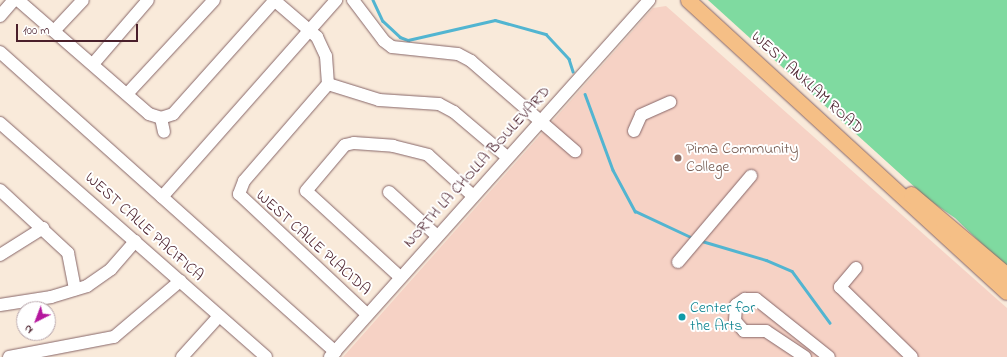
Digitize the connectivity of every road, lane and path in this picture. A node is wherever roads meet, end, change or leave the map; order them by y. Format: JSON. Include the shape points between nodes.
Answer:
{"nodes":[{"id":1,"x":14,"y":0,"type":"edge"},
{"id":2,"x":18,"y":0,"type":"edge"},
{"id":3,"x":83,"y":0,"type":"edge"},
{"id":4,"x":148,"y":0,"type":"edge"},
{"id":5,"x":214,"y":0,"type":"edge"},
{"id":6,"x":275,"y":0,"type":"edge"},
{"id":7,"x":336,"y":0,"type":"edge"},
{"id":8,"x":353,"y":0,"type":"edge"},
{"id":9,"x":649,"y":0,"type":"edge"},
{"id":10,"x":688,"y":0,"type":"edge"},
{"id":11,"x":0,"y":16,"type":"edge"},
{"id":12,"x":310,"y":30,"type":"junction"},
{"id":13,"x":54,"y":31,"type":"junction"},
{"id":14,"x":0,"y":52,"type":"edge"},
{"id":15,"x":92,"y":64,"type":"junction"},
{"id":16,"x":328,"y":84,"type":"junction"},
{"id":17,"x":127,"y":94,"type":"junction"},
{"id":18,"x":670,"y":102,"type":"dead end"},
{"id":19,"x":161,"y":118,"type":"junction"},
{"id":20,"x":540,"y":121,"type":"junction"},
{"id":21,"x":0,"y":123,"type":"edge"},
{"id":22,"x":634,"y":131,"type":"dead end"},
{"id":23,"x":164,"y":132,"type":"dead end"},
{"id":24,"x":575,"y":152,"type":"dead end"},
{"id":25,"x":507,"y":157,"type":"junction"},
{"id":26,"x":751,"y":176,"type":"dead end"},
{"id":27,"x":0,"y":190,"type":"edge"},
{"id":28,"x":389,"y":192,"type":"dead end"},
{"id":29,"x":902,"y":194,"type":"junction"},
{"id":30,"x":473,"y":196,"type":"junction"},
{"id":31,"x":162,"y":197,"type":"junction"},
{"id":32,"x":43,"y":228,"type":"junction"},
{"id":33,"x":437,"y":236,"type":"junction"},
{"id":34,"x":135,"y":241,"type":"junction"},
{"id":35,"x":0,"y":255,"type":"edge"},
{"id":36,"x":987,"y":257,"type":"junction"},
{"id":37,"x":678,"y":262,"type":"dead end"},
{"id":38,"x":856,"y":268,"type":"dead end"},
{"id":39,"x":1007,"y":275,"type":"edge"},
{"id":40,"x":400,"y":277,"type":"junction"},
{"id":41,"x":180,"y":281,"type":"junction"},
{"id":42,"x":1007,"y":283,"type":"edge"},
{"id":43,"x":76,"y":289,"type":"junction"},
{"id":44,"x":1007,"y":292,"type":"edge"},
{"id":45,"x":0,"y":305,"type":"edge"},
{"id":46,"x":367,"y":314,"type":"junction"},
{"id":47,"x":219,"y":316,"type":"junction"},
{"id":48,"x":332,"y":354,"type":"edge"},
{"id":49,"x":262,"y":356,"type":"edge"},
{"id":50,"x":9,"y":357,"type":"edge"},
{"id":51,"x":182,"y":357,"type":"edge"},
{"id":52,"x":804,"y":357,"type":"edge"},
{"id":53,"x":829,"y":357,"type":"edge"},
{"id":54,"x":912,"y":357,"type":"edge"}],
"edges":[{"from":1,"to":11,"type":"street"},
{"from":2,"to":13,"type":"street"},
{"from":3,"to":13,"type":"street"},
{"from":4,"to":15,"type":"street"},
{"from":5,"to":17,"type":"street"},
{"from":6,"to":12,"type":"street"},
{"from":6,"to":19,"type":"street","via":[[172,114]]},
{"from":7,"to":12,"type":"street"},
{"from":8,"to":20,"type":"street","via":[[384,41],[392,47],[458,54],[471,61]]},
{"from":9,"to":20,"type":"street","name":"NORTH LA CHOLLA BOULEVARD"},
{"from":10,"to":29,"type":"main road","name":"WEST ANKLAM ROAD"},
{"from":12,"to":16,"type":"street","via":[[326,56]]},
{"from":12,"to":31,"type":"street"},
{"from":13,"to":15,"type":"street"},
{"from":14,"to":31,"type":"street"},
{"from":15,"to":17,"type":"street"},
{"from":16,"to":25,"type":"street","via":[[379,100],[439,104],[454,112]]},
{"from":16,"to":46,"type":"street","name":"WEST CALLE PLACIDA","via":[[235,194]]},
{"from":17,"to":19,"type":"street","via":[[149,114]]},
{"from":18,"to":22,"type":"street","via":[[642,115]]},
{"from":19,"to":23,"type":"street"},
{"from":20,"to":24,"type":"street"},
{"from":20,"to":25,"type":"street","name":"NORTH LA CHOLLA BOULEVARD"},
{"from":21,"to":34,"type":"street","name":"WEST CALLE PACIFICA"},
{"from":25,"to":30,"type":"street","name":"NORTH LA CHOLLA BOULEVARD"},
{"from":26,"to":37,"type":"street"},
{"from":27,"to":32,"type":"street"},
{"from":28,"to":33,"type":"street"},
{"from":29,"to":36,"type":"main road","name":"WEST ANKLAM ROAD","via":[[912,194]]},
{"from":29,"to":44,"type":"main road","name":"WEST ANKLAM ROAD","via":[[906,202]]},
{"from":30,"to":33,"type":"street","name":"NORTH LA CHOLLA BOULEVARD"},
{"from":30,"to":40,"type":"street","via":[[428,156],[393,146],[354,143],[345,145],[306,191]]},
{"from":31,"to":48,"type":"street"},
{"from":32,"to":35,"type":"street"},
{"from":32,"to":43,"type":"street","via":[[68,253]]},
{"from":33,"to":40,"type":"street","name":"NORTH LA CHOLLA BOULEVARD"},
{"from":34,"to":41,"type":"street","name":"WEST CALLE PACIFICA"},
{"from":34,"to":43,"type":"street","via":[[111,269]]},
{"from":36,"to":39,"type":"main road","name":"WEST ANKLAM ROAD"},
{"from":36,"to":42,"type":"main road"},
{"from":38,"to":54,"type":"street","via":[[840,287]]},
{"from":40,"to":46,"type":"street","name":"NORTH LA CHOLLA BOULEVARD"},
{"from":41,"to":47,"type":"street","name":"WEST CALLE PACIFICA"},
{"from":41,"to":50,"type":"street","via":[[114,337]]},
{"from":43,"to":45,"type":"street"},
{"from":46,"to":48,"type":"street","name":"NORTH LA CHOLLA BOULEVARD"},
{"from":47,"to":49,"type":"street","name":"WEST CALLE PACIFICA"},
{"from":47,"to":51,"type":"street"},
{"from":52,"to":53,"type":"street","via":[[766,331],[744,331],[735,321],[736,305],[745,299],[756,299]]}]}
